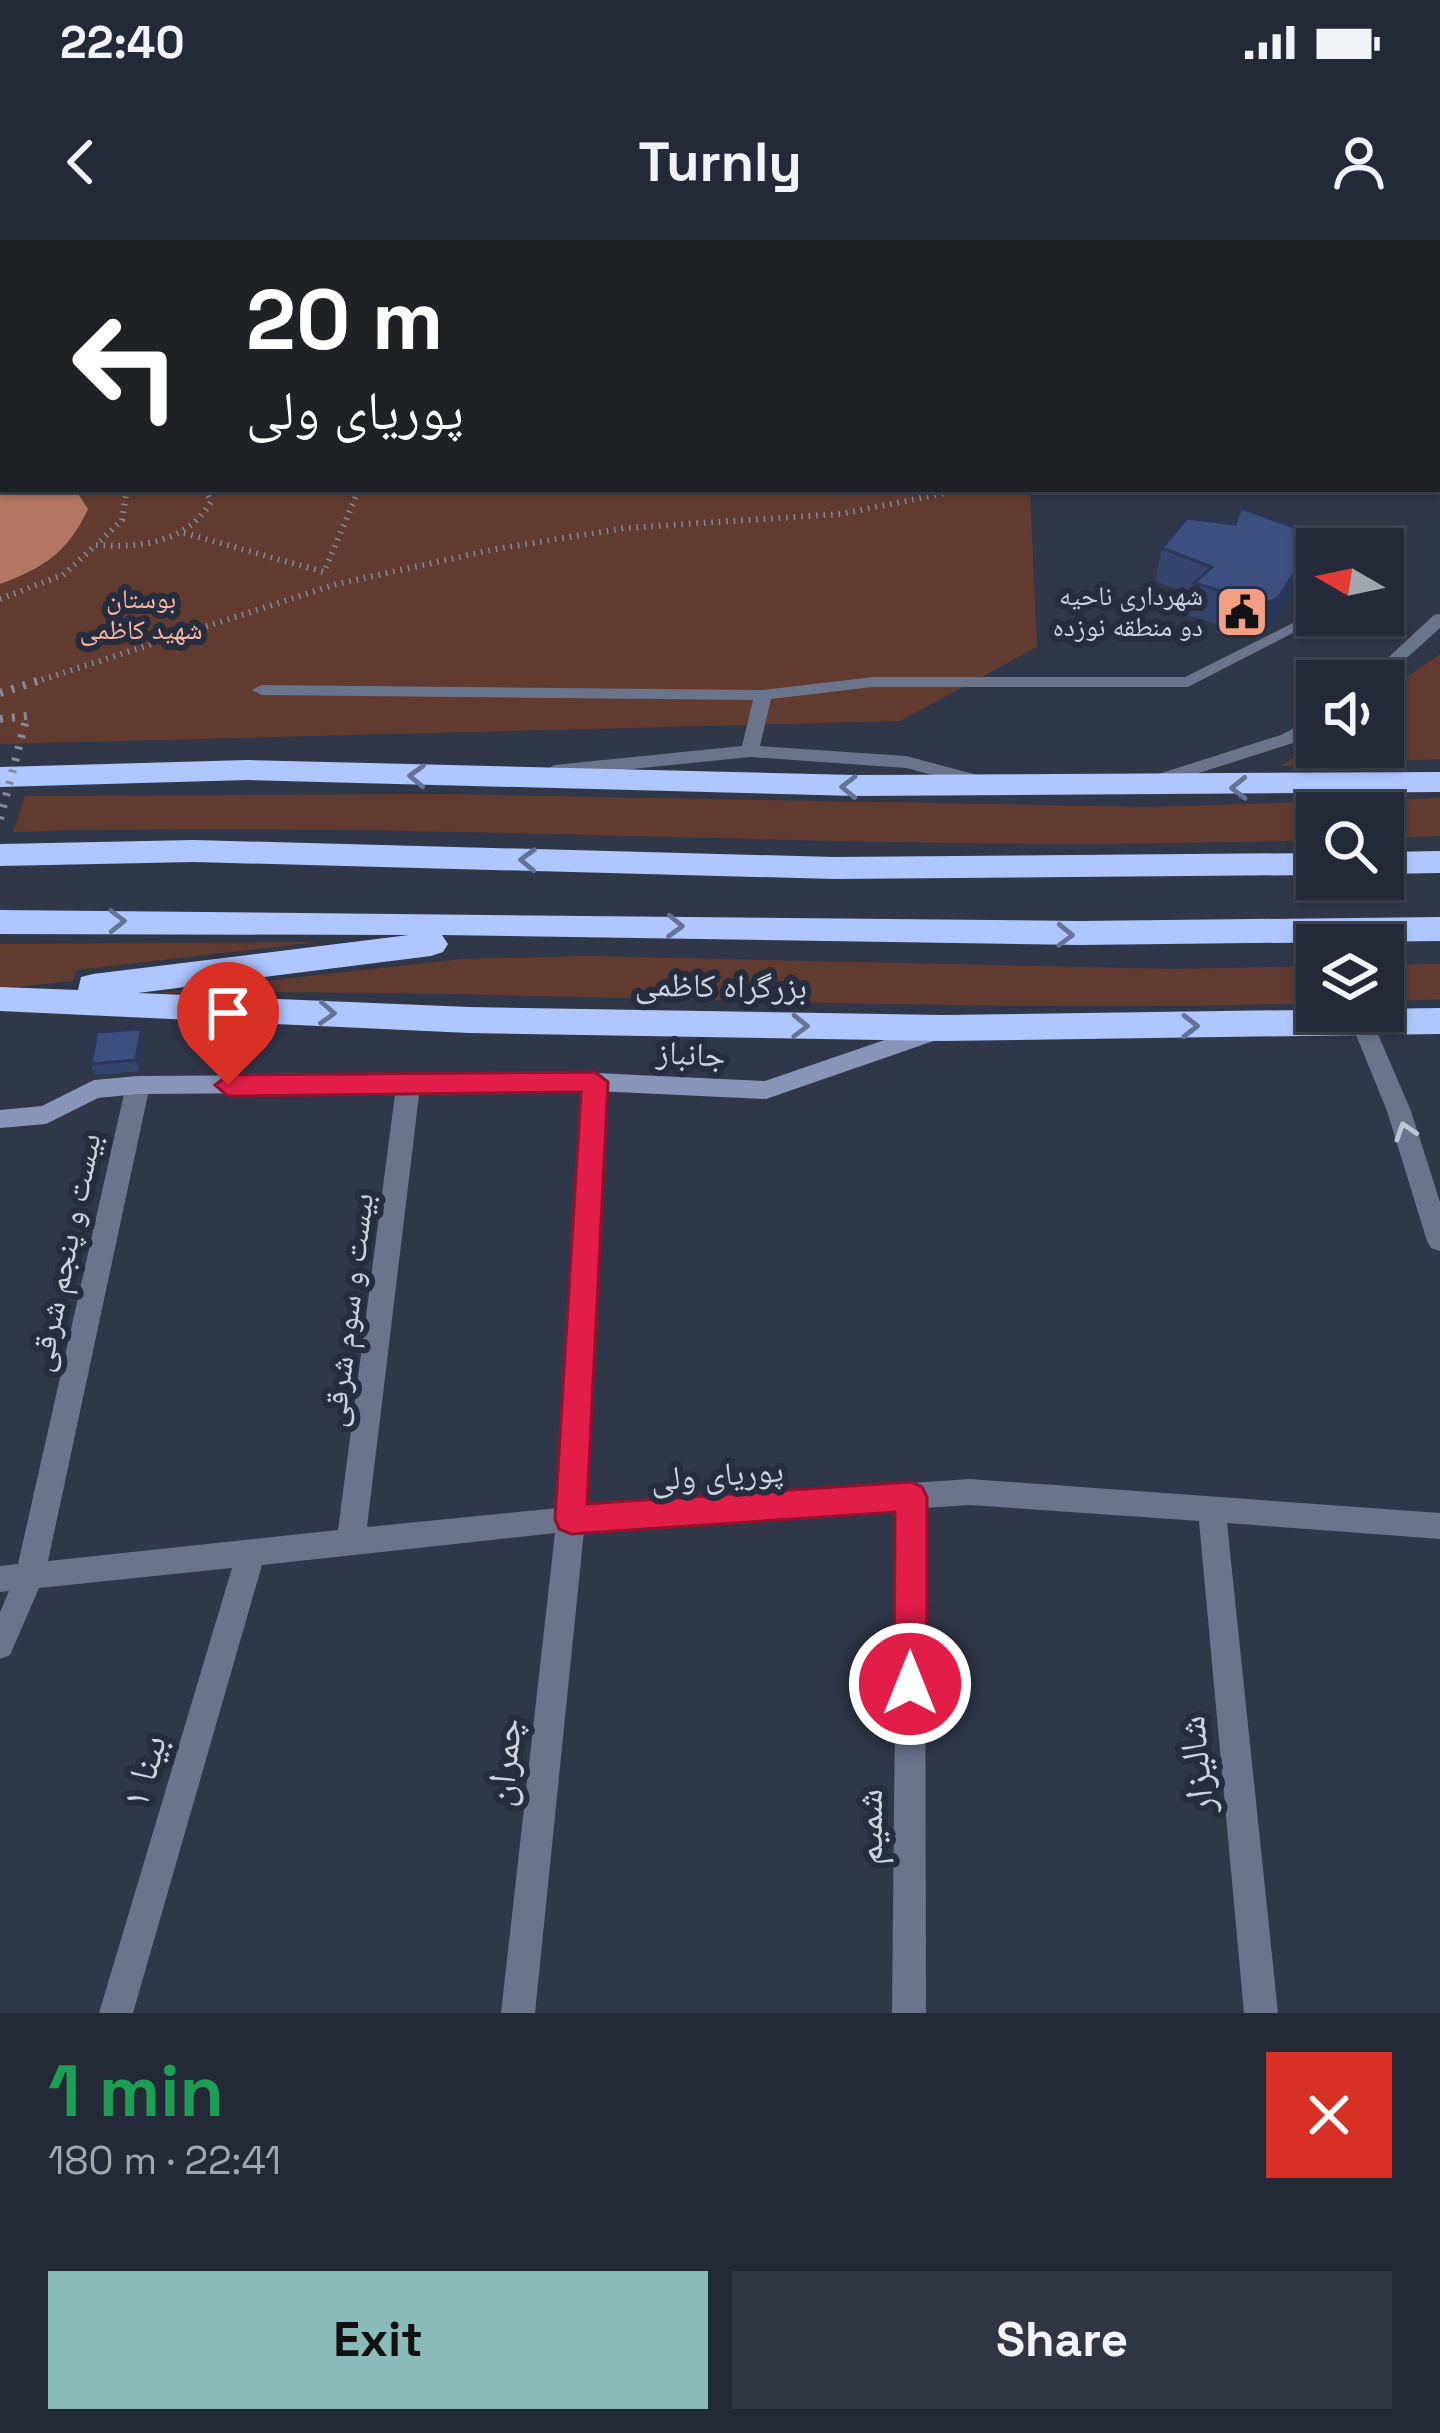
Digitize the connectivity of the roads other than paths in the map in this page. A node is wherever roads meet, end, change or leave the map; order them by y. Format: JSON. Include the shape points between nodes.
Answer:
{"nodes":[{"id":1,"x":1440,"y":619,"type":"edge"},
{"id":2,"x":1296,"y":627,"type":"edge"},
{"id":3,"x":1394,"y":660,"type":"edge"},
{"id":4,"x":261,"y":690,"type":"dead end"},
{"id":5,"x":763,"y":695,"type":"junction"},
{"id":6,"x":1296,"y":734,"type":"edge"},
{"id":7,"x":750,"y":751,"type":"junction"},
{"id":8,"x":0,"y":777,"type":"edge"},
{"id":9,"x":479,"y":778,"type":"junction"},
{"id":10,"x":1440,"y":782,"type":"edge"},
{"id":11,"x":1142,"y":785,"type":"junction"},
{"id":12,"x":999,"y":787,"type":"junction"},
{"id":13,"x":0,"y":855,"type":"edge"},
{"id":14,"x":1440,"y":862,"type":"edge"},
{"id":15,"x":1296,"y":863,"type":"edge"},
{"id":16,"x":1404,"y":863,"type":"edge"},
{"id":17,"x":0,"y":922,"type":"edge"},
{"id":18,"x":598,"y":923,"type":"junction"},
{"id":19,"x":1440,"y":929,"type":"edge"},
{"id":20,"x":0,"y":998,"type":"edge"},
{"id":21,"x":1440,"y":1021,"type":"edge"},
{"id":22,"x":1404,"y":1023,"type":"edge"},
{"id":23,"x":1296,"y":1025,"type":"edge"},
{"id":24,"x":943,"y":1028,"type":"junction"},
{"id":25,"x":1366,"y":1032,"type":"edge"},
{"id":26,"x":595,"y":1082,"type":"junction"},
{"id":27,"x":138,"y":1085,"type":"junction"},
{"id":28,"x":408,"y":1087,"type":"junction"},
{"id":29,"x":0,"y":1119,"type":"edge"},
{"id":30,"x":1440,"y":1241,"type":"edge"},
{"id":31,"x":911,"y":1497,"type":"junction"},
{"id":32,"x":1212,"y":1509,"type":"junction"},
{"id":33,"x":571,"y":1519,"type":"junction"},
{"id":34,"x":1440,"y":1526,"type":"edge"},
{"id":35,"x":351,"y":1542,"type":"junction"},
{"id":36,"x":251,"y":1552,"type":"junction"},
{"id":37,"x":15,"y":1578,"type":"edge"},
{"id":38,"x":0,"y":1645,"type":"edge"},
{"id":39,"x":116,"y":2013,"type":"edge"},
{"id":40,"x":518,"y":2013,"type":"edge"},
{"id":41,"x":909,"y":2013,"type":"edge"},
{"id":42,"x":1261,"y":2013,"type":"edge"}],
"edges":[{"from":1,"to":3,"type":"lane"},
{"from":2,"to":5,"type":"lane","via":[[1188,682],[873,682]]},
{"from":4,"to":5,"type":"lane"},
{"from":5,"to":7,"type":"lane"},
{"from":6,"to":11,"type":"lane"},
{"from":7,"to":9,"type":"lane"},
{"from":7,"to":12,"type":"lane","via":[[906,762]]},
{"from":9,"to":8,"type":"highway","one_way":true},
{"from":12,"to":9,"type":"highway","one_way":true},
{"from":10,"to":11,"type":"highway","one_way":true},
{"from":11,"to":12,"type":"highway"},
{"from":15,"to":13,"type":"highway","one_way":true,"via":[[834,868],[194,851]]},
{"from":14,"to":16,"type":"highway"},
{"from":17,"to":18,"type":"highway","name":"بزرگراه کاظمی","one_way":true},
{"from":18,"to":19,"type":"highway","name":"بزرگراه کاظمی","one_way":true,"via":[[1202,936]]},
{"from":18,"to":20,"type":"highway"},
{"from":20,"to":24,"type":"highway","name":"بزرگراه کاظمی","one_way":true,"via":[[469,1020]]},
{"from":21,"to":22,"type":"highway","name":"بزرگراه کاظمی"},
{"from":24,"to":23,"type":"highway","name":"بزرگراه کاظمی","one_way":true},
{"from":24,"to":26,"type":"street","name":"جانباز","via":[[766,1090]]},
{"from":30,"to":25,"type":"street","one_way":true},
{"from":26,"to":28,"type":"street","name":"جانباز"},
{"from":26,"to":33,"type":"street","name":"چمران"},
{"from":27,"to":28,"type":"street","name":"جانباز"},
{"from":27,"to":29,"type":"street","name":"جانباز","via":[[94,1089],[46,1115]]},
{"from":27,"to":37,"type":"street","name":"بیست و پنجم شرقی"},
{"from":28,"to":35,"type":"street","name":"بیست و سوم شرقی"},
{"from":31,"to":32,"type":"street","name":"پوریای ولی","via":[[970,1492]]},
{"from":31,"to":33,"type":"street","name":"پوریای ولی"},
{"from":31,"to":41,"type":"street","name":"شمیم"},
{"from":32,"to":34,"type":"street","name":"پوریای ولی"},
{"from":32,"to":42,"type":"street","name":"شالیزار"},
{"from":33,"to":35,"type":"street","name":"پوریای ولی"},
{"from":33,"to":40,"type":"street","name":"چمران"},
{"from":35,"to":36,"type":"street","name":"پوریای ولی"},
{"from":36,"to":37,"type":"street","name":"پوریای ولی"},
{"from":36,"to":39,"type":"street","name":"بینا ۱"},
{"from":37,"to":38,"type":"street","name":"بیست و پنجم شرقی"}]}
